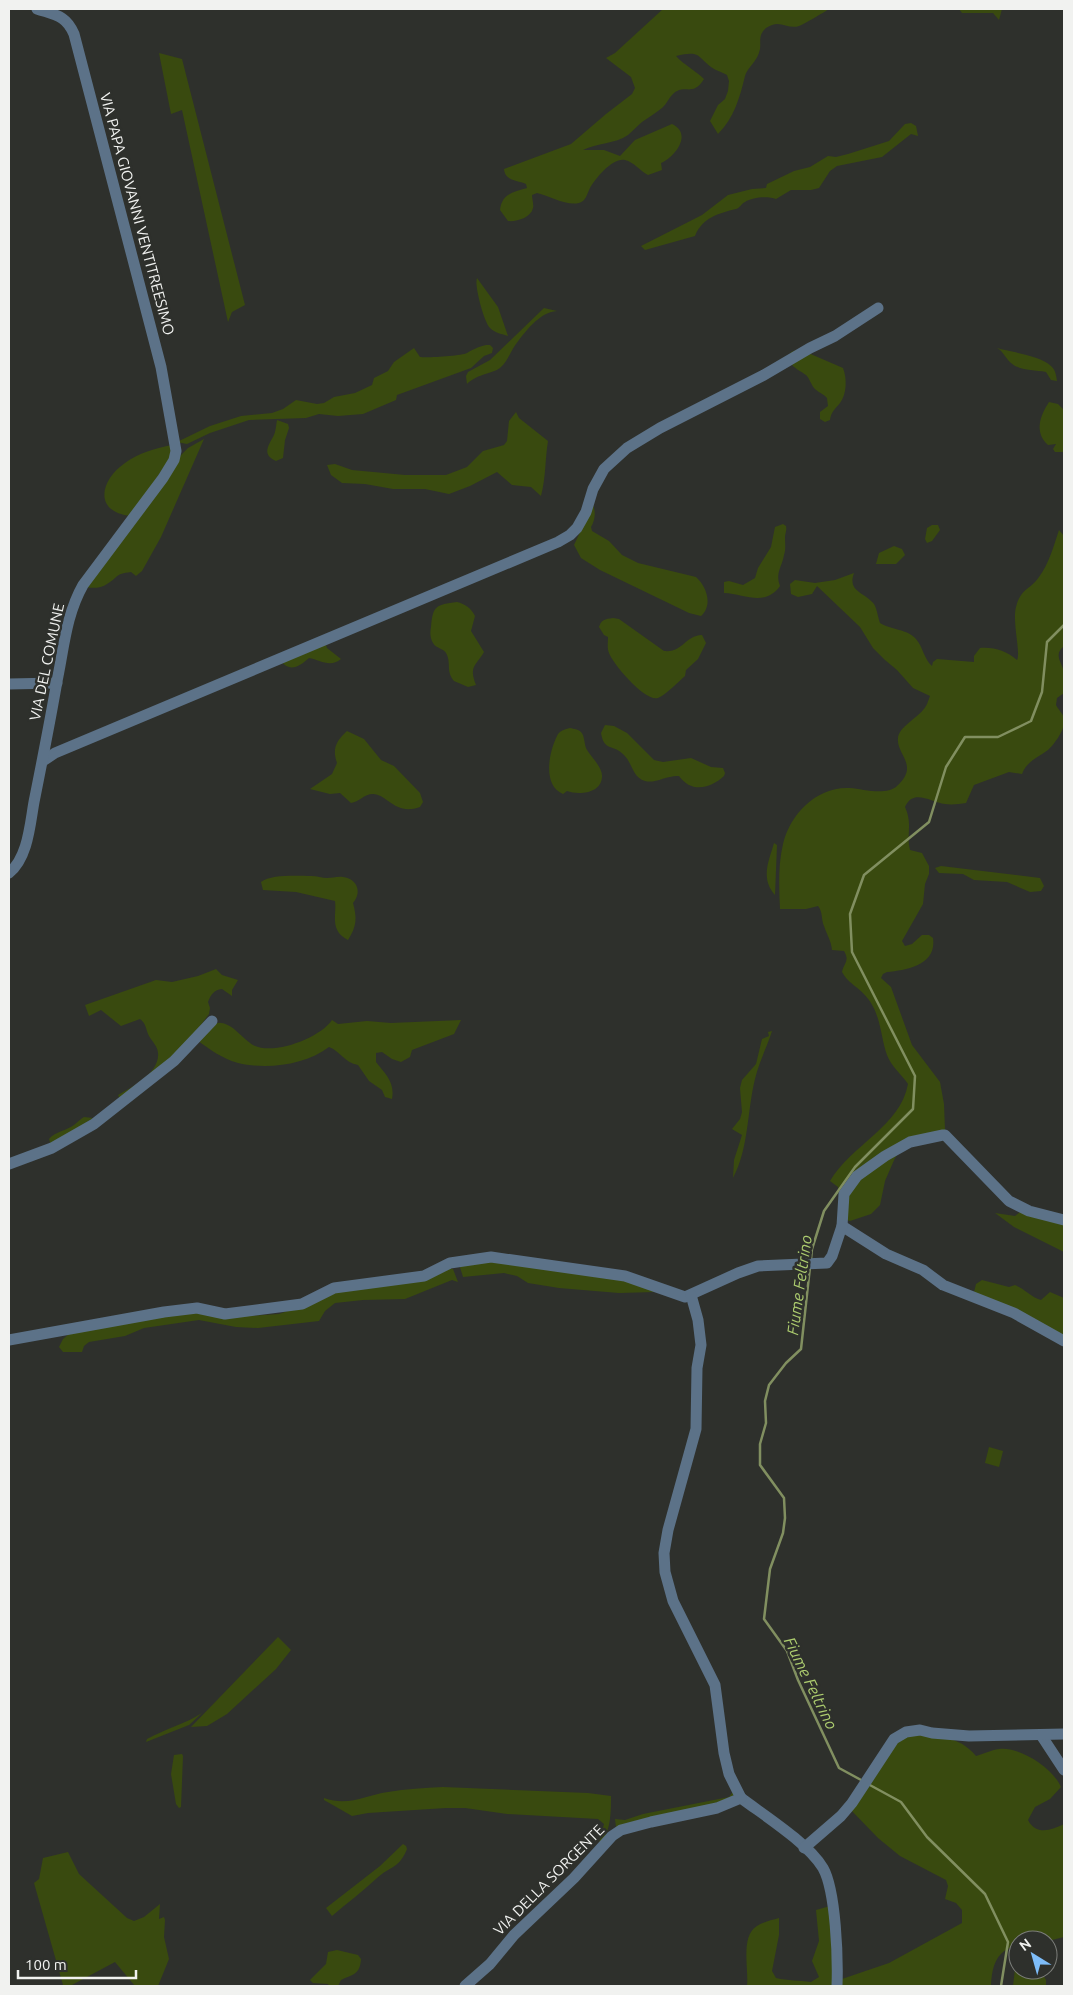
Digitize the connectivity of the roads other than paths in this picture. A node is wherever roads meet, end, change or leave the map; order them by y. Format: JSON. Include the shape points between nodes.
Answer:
{"nodes":[{"id":1,"x":37,"y":9,"type":"edge"},
{"id":2,"x":878,"y":308,"type":"dead end"},
{"id":3,"x":176,"y":450,"type":"joint"},
{"id":4,"x":9,"y":684,"type":"edge"},
{"id":5,"x":57,"y":684,"type":"junction"},
{"id":6,"x":43,"y":761,"type":"junction"},
{"id":7,"x":9,"y":873,"type":"edge"},
{"id":8,"x":212,"y":1021,"type":"dead end"},
{"id":9,"x":9,"y":1164,"type":"edge"},
{"id":10,"x":1064,"y":1220,"type":"edge"},
{"id":11,"x":842,"y":1226,"type":"junction"},
{"id":12,"x":691,"y":1295,"type":"junction"},
{"id":13,"x":9,"y":1340,"type":"edge"},
{"id":14,"x":1064,"y":1341,"type":"edge"},
{"id":15,"x":1064,"y":1734,"type":"edge"},
{"id":16,"x":1041,"y":1735,"type":"junction"},
{"id":17,"x":1064,"y":1770,"type":"edge"},
{"id":18,"x":741,"y":1798,"type":"junction"},
{"id":19,"x":804,"y":1848,"type":"junction"},
{"id":20,"x":465,"y":1986,"type":"edge"},
{"id":21,"x":837,"y":1986,"type":"edge"}],
"edges":[{"from":1,"to":3,"type":"street","name":"VIA PAPA GIOVANNI VENTITREESIMO","via":[[62,17],[70,23],[74,34],[161,367]]},
{"from":2,"to":6,"type":"street","via":[[835,336],[627,448],[604,468],[582,520],[570,535],[558,542],[64,749]]},
{"from":3,"to":5,"type":"street","name":"VIA DEL COMUNE","via":[[163,478],[74,602]]},
{"from":4,"to":5,"type":"street"},
{"from":5,"to":6,"type":"street","name":"VIA DEL COMUNE"},
{"from":6,"to":7,"type":"street","name":"VIA DEL COMUNE","via":[[26,844]]},
{"from":8,"to":9,"type":"street","via":[[174,1060],[94,1124],[52,1148]]},
{"from":10,"to":11,"type":"street","via":[[1029,1211],[1009,1201],[945,1135],[910,1142],[857,1176],[844,1194]]},
{"from":11,"to":12,"type":"street","via":[[827,1262],[758,1266]]},
{"from":11,"to":14,"type":"street","via":[[943,1284],[1014,1313]]},
{"from":12,"to":13,"type":"street","via":[[685,1297],[625,1276],[491,1257],[450,1263],[424,1276],[334,1288],[302,1304],[225,1314],[197,1308],[164,1312]]},
{"from":12,"to":18,"type":"street","via":[[701,1345],[696,1429],[664,1553],[673,1601],[715,1685],[724,1754],[729,1774]]},
{"from":15,"to":16,"type":"street"},
{"from":16,"to":17,"type":"street"},
{"from":16,"to":19,"type":"street","via":[[968,1736],[920,1730],[906,1732],[894,1739],[841,1816]]},
{"from":18,"to":19,"type":"street"},
{"from":18,"to":20,"type":"street","name":"VIA DELLA SORGENTE","via":[[717,1808],[621,1830],[612,1836]]},
{"from":19,"to":21,"type":"street","via":[[823,1867],[828,1879],[833,1908]]}]}
